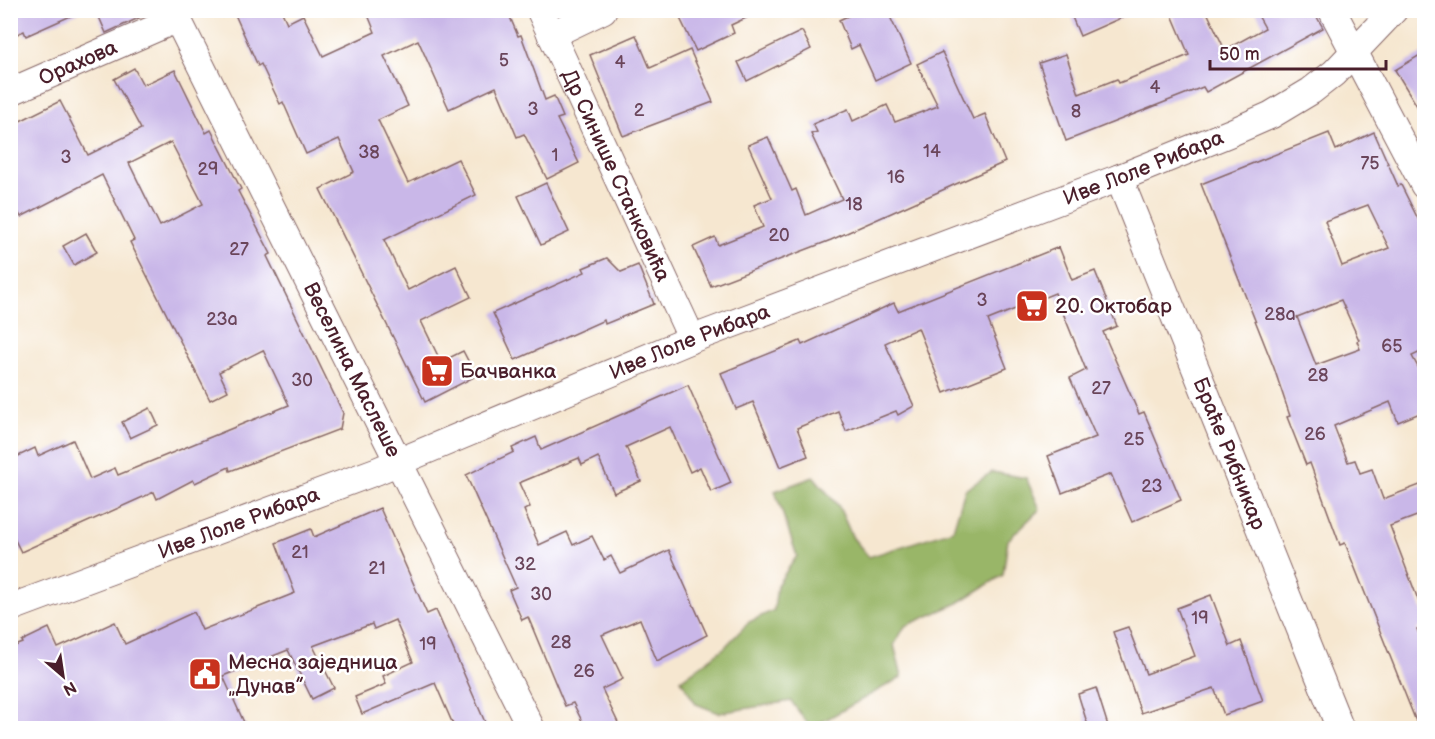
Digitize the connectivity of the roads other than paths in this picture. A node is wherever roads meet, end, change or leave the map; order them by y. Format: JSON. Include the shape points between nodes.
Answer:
{"nodes":[{"id":1,"x":540,"y":10,"type":"edge"},
{"id":2,"x":603,"y":10,"type":"edge"},
{"id":3,"x":1332,"y":10,"type":"edge"},
{"id":4,"x":1394,"y":10,"type":"edge"},
{"id":5,"x":175,"y":15,"type":"edge"},
{"id":6,"x":552,"y":35,"type":"junction"},
{"id":7,"x":1354,"y":52,"type":"junction"},
{"id":8,"x":10,"y":92,"type":"edge"},
{"id":9,"x":1119,"y":178,"type":"junction"},
{"id":10,"x":1425,"y":185,"type":"edge"},
{"id":11,"x":692,"y":339,"type":"junction"},
{"id":12,"x":398,"y":462,"type":"junction"},
{"id":13,"x":10,"y":608,"type":"edge"},
{"id":14,"x":531,"y":729,"type":"edge"},
{"id":15,"x":1340,"y":729,"type":"edge"}],
"edges":[{"from":1,"to":6,"type":"street","name":"Др Синише Станковића"},
{"from":2,"to":6,"type":"street"},
{"from":3,"to":7,"type":"street"},
{"from":4,"to":7,"type":"street","name":"Иве Лоле Рибара"},
{"from":5,"to":8,"type":"street","name":"Орахова"},
{"from":5,"to":12,"type":"street","name":"Веселина Маслеше"},
{"from":6,"to":11,"type":"street","name":"Др Синише Станковића"},
{"from":7,"to":9,"type":"street","name":"Иве Лоле Рибара","via":[[1311,92],[1271,115]]},
{"from":7,"to":10,"type":"street"},
{"from":9,"to":11,"type":"street","name":"Иве Лоле Рибара"},
{"from":9,"to":15,"type":"street","name":"Браће Рибникар"},
{"from":11,"to":12,"type":"street","name":"Иве Лоле Рибара"},
{"from":12,"to":13,"type":"street","name":"Иве Лоле Рибара"},
{"from":12,"to":14,"type":"street","name":"Веселина Маслеше"}]}
